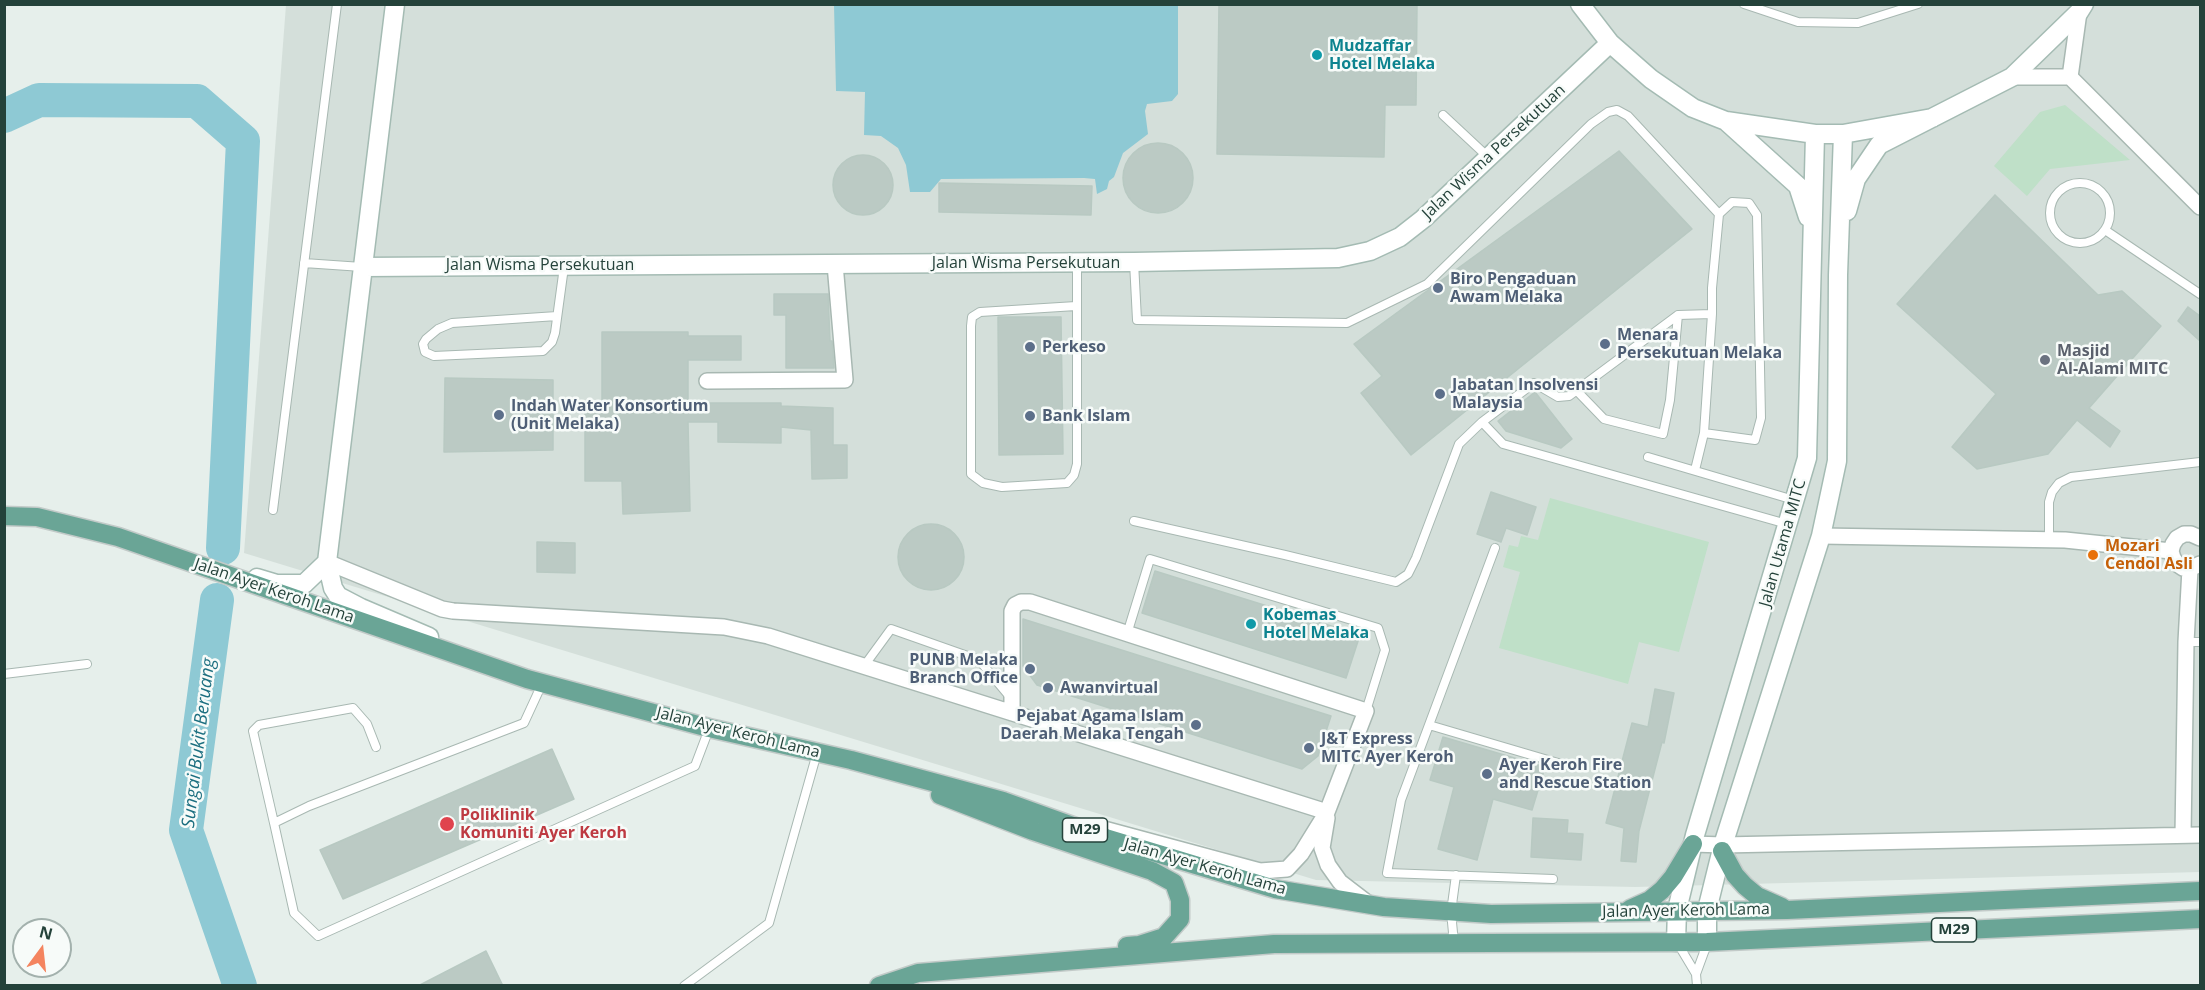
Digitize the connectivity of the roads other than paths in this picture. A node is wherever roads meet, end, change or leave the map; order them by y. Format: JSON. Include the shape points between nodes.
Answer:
{"nodes":[{"id":1,"x":336,"y":4,"type":"edge"},
{"id":2,"x":395,"y":4,"type":"edge"},
{"id":3,"x":1580,"y":4,"type":"edge"},
{"id":4,"x":1743,"y":4,"type":"edge"},
{"id":5,"x":1918,"y":4,"type":"edge"},
{"id":6,"x":2081,"y":8,"type":"edge"},
{"id":7,"x":1610,"y":43,"type":"junction"},
{"id":8,"x":2012,"y":77,"type":"junction"},
{"id":9,"x":2070,"y":78,"type":"junction"},
{"id":10,"x":1443,"y":115,"type":"dead end"},
{"id":11,"x":1932,"y":118,"type":"junction"},
{"id":12,"x":1726,"y":121,"type":"junction"},
{"id":13,"x":1815,"y":134,"type":"junction"},
{"id":14,"x":1843,"y":134,"type":"junction"},
{"id":15,"x":1489,"y":158,"type":"junction"},
{"id":16,"x":2200,"y":207,"type":"edge"},
{"id":17,"x":1719,"y":214,"type":"junction"},
{"id":18,"x":1813,"y":230,"type":"junction"},
{"id":19,"x":2105,"y":230,"type":"junction"},
{"id":20,"x":1839,"y":235,"type":"junction"},
{"id":21,"x":1134,"y":262,"type":"junction"},
{"id":22,"x":304,"y":263,"type":"junction"},
{"id":23,"x":1077,"y":263,"type":"junction"},
{"id":24,"x":835,"y":264,"type":"junction"},
{"id":25,"x":564,"y":265,"type":"junction"},
{"id":26,"x":363,"y":267,"type":"junction"},
{"id":27,"x":2200,"y":294,"type":"edge"},
{"id":28,"x":1076,"y":306,"type":"junction"},
{"id":29,"x":1712,"y":314,"type":"junction"},
{"id":30,"x":1678,"y":315,"type":"junction"},
{"id":31,"x":557,"y":316,"type":"junction"},
{"id":32,"x":707,"y":381,"type":"dead end"},
{"id":33,"x":1577,"y":391,"type":"junction"},
{"id":34,"x":1482,"y":422,"type":"junction"},
{"id":35,"x":1704,"y":433,"type":"junction"},
{"id":36,"x":1648,"y":457,"type":"dead end"},
{"id":37,"x":2200,"y":462,"type":"edge"},
{"id":38,"x":1695,"y":470,"type":"junction"},
{"id":39,"x":1796,"y":500,"type":"junction"},
{"id":40,"x":273,"y":510,"type":"dead end"},
{"id":41,"x":4,"y":516,"type":"edge"},
{"id":42,"x":1134,"y":521,"type":"dead end"},
{"id":43,"x":1789,"y":524,"type":"junction"},
{"id":44,"x":1821,"y":536,"type":"junction"},
{"id":45,"x":118,"y":537,"type":"junction"},
{"id":46,"x":2200,"y":538,"type":"edge"},
{"id":47,"x":2049,"y":540,"type":"junction"},
{"id":48,"x":1495,"y":548,"type":"dead end"},
{"id":49,"x":2171,"y":551,"type":"junction"},
{"id":50,"x":327,"y":562,"type":"junction"},
{"id":51,"x":2195,"y":566,"type":"edge"},
{"id":52,"x":1128,"y":634,"type":"junction"},
{"id":53,"x":2193,"y":642,"type":"edge"},
{"id":54,"x":87,"y":664,"type":"dead end"},
{"id":55,"x":864,"y":666,"type":"junction"},
{"id":56,"x":4,"y":674,"type":"edge"},
{"id":57,"x":535,"y":681,"type":"junction"},
{"id":58,"x":1012,"y":706,"type":"junction"},
{"id":59,"x":1366,"y":711,"type":"junction"},
{"id":60,"x":1429,"y":725,"type":"junction"},
{"id":61,"x":709,"y":728,"type":"junction"},
{"id":62,"x":376,"y":747,"type":"dead end"},
{"id":63,"x":817,"y":753,"type":"junction"},
{"id":64,"x":851,"y":760,"type":"junction"},
{"id":65,"x":1565,"y":765,"type":"dead end"},
{"id":66,"x":1003,"y":801,"type":"junction"},
{"id":67,"x":1328,"y":812,"type":"junction"},
{"id":68,"x":274,"y":823,"type":"junction"},
{"id":69,"x":2183,"y":835,"type":"junction"},
{"id":70,"x":2200,"y":835,"type":"edge"},
{"id":71,"x":1693,"y":844,"type":"junction"},
{"id":72,"x":1723,"y":848,"type":"junction"},
{"id":73,"x":1456,"y":875,"type":"junction"},
{"id":74,"x":1553,"y":879,"type":"dead end"},
{"id":75,"x":2200,"y":891,"type":"edge"},
{"id":76,"x":1370,"y":905,"type":"junction"},
{"id":77,"x":1677,"y":910,"type":"junction"},
{"id":78,"x":1707,"y":910,"type":"junction"},
{"id":79,"x":1787,"y":910,"type":"junction"},
{"id":80,"x":1451,"y":912,"type":"junction"},
{"id":81,"x":1623,"y":912,"type":"junction"},
{"id":82,"x":2200,"y":919,"type":"edge"},
{"id":83,"x":1676,"y":942,"type":"junction"},
{"id":84,"x":1707,"y":942,"type":"junction"},
{"id":85,"x":1454,"y":944,"type":"junction"},
{"id":86,"x":966,"y":969,"type":"junction"},
{"id":87,"x":1696,"y":974,"type":"junction"},
{"id":88,"x":684,"y":986,"type":"edge"},
{"id":89,"x":879,"y":986,"type":"edge"},
{"id":90,"x":1697,"y":986,"type":"edge"}],
"edges":[{"from":1,"to":22,"type":"lane"},
{"from":2,"to":26,"type":"main road"},
{"from":3,"to":7,"type":"main road"},
{"from":4,"to":5,"type":"lane","via":[[1798,22],[1858,23]]},
{"from":6,"to":8,"type":"main road"},
{"from":6,"to":9,"type":"street"},
{"from":7,"to":12,"type":"main road","via":[[1651,80],[1693,108]]},
{"from":7,"to":15,"type":"main road","name":"Jalan Wisma Persekutuan"},
{"from":8,"to":9,"type":"street"},
{"from":8,"to":11,"type":"main road"},
{"from":9,"to":16,"type":"street"},
{"from":10,"to":15,"type":"lane"},
{"from":11,"to":14,"type":"main road"},
{"from":11,"to":20,"type":"main road","via":[[1879,145],[1856,179]]},
{"from":12,"to":13,"type":"main road"},
{"from":12,"to":18,"type":"main road","via":[[1798,186]]},
{"from":13,"to":14,"type":"main road"},
{"from":13,"to":18,"type":"main road","name":"Jalan Utama MITC"},
{"from":14,"to":20,"type":"main road"},
{"from":15,"to":21,"type":"main road","name":"Jalan Wisma Persekutuan","via":[[1400,237],[1370,251],[1338,258]]},
{"from":17,"to":21,"type":"lane","via":[[1628,116],[1617,110],[1591,124],[1427,284],[1347,323],[1137,320]]},
{"from":17,"to":29,"type":"lane"},
{"from":17,"to":35,"type":"lane","via":[[1732,202],[1749,203],[1757,215],[1761,418],[1755,440]]},
{"from":18,"to":39,"type":"main road","name":"Jalan Utama MITC","via":[[1807,458]]},
{"from":19,"to":19,"type":"lane","via":[[2110,210],[2102,192],[2083,183],[2063,188],[2056,196],[2050,213],[2056,231],[2063,237],[2081,243],[2099,237]]},
{"from":19,"to":27,"type":"lane"},
{"from":20,"to":44,"type":"main road","via":[[1837,461]]},
{"from":21,"to":23,"type":"main road","name":"Jalan Wisma Persekutuan"},
{"from":22,"to":26,"type":"lane"},
{"from":22,"to":40,"type":"lane"},
{"from":23,"to":24,"type":"main road","name":"Jalan Wisma Persekutuan"},
{"from":23,"to":28,"type":"lane"},
{"from":24,"to":25,"type":"main road","name":"Jalan Wisma Persekutuan"},
{"from":24,"to":32,"type":"street","via":[[845,380]]},
{"from":25,"to":26,"type":"main road","name":"Jalan Wisma Persekutuan"},
{"from":25,"to":31,"type":"lane"},
{"from":26,"to":50,"type":"main road"},
{"from":28,"to":28,"type":"lane","via":[[1074,475],[1067,483],[1002,487],[983,483],[972,474],[972,317],[980,312]]},
{"from":29,"to":30,"type":"lane"},
{"from":29,"to":35,"type":"lane"},
{"from":30,"to":33,"type":"lane"},
{"from":30,"to":33,"type":"lane","via":[[1663,434],[1604,419]]},
{"from":31,"to":31,"type":"lane","via":[[552,342],[543,351],[434,356],[425,352],[423,344],[438,329],[452,323]]},
{"from":33,"to":34,"type":"lane","via":[[1558,397],[1534,382]]},
{"from":34,"to":42,"type":"lane","via":[[1459,444],[1408,574],[1396,582]]},
{"from":34,"to":43,"type":"lane","via":[[1503,444]]},
{"from":35,"to":38,"type":"lane"},
{"from":36,"to":38,"type":"lane"},
{"from":37,"to":47,"type":"lane","via":[[2072,477],[2059,483],[2049,501]]},
{"from":38,"to":39,"type":"lane"},
{"from":39,"to":43,"type":"main road","name":"Jalan Utama MITC"},
{"from":41,"to":45,"type":"main road","name":"Jalan Ayer Keroh Lama","number":"M29","via":[[37,517]]},
{"from":43,"to":71,"type":"main road","name":"Jalan Utama MITC"},
{"from":44,"to":47,"type":"street"},
{"from":44,"to":72,"type":"main road"},
{"from":45,"to":50,"type":"main road","via":[[277,584],[304,584]]},
{"from":45,"to":57,"type":"main road","name":"Jalan Ayer Keroh Lama","number":"M29"},
{"from":46,"to":49,"type":"street","via":[[2184,534],[2177,538]]},
{"from":47,"to":49,"type":"street"},
{"from":48,"to":60,"type":"lane"},
{"from":49,"to":51,"type":"street","via":[[2177,564]]},
{"from":50,"to":55,"type":"street","via":[[442,609],[724,627],[768,636]]},
{"from":50,"to":57,"type":"main road","via":[[338,596]]},
{"from":51,"to":53,"type":"street"},
{"from":52,"to":58,"type":"street","via":[[1029,602],[1015,605]]},
{"from":52,"to":59,"type":"street"},
{"from":52,"to":59,"type":"lane","via":[[1150,559],[1378,628],[1385,650]]},
{"from":53,"to":69,"type":"street"},
{"from":54,"to":56,"type":"lane"},
{"from":55,"to":58,"type":"street"},
{"from":55,"to":58,"type":"lane","via":[[891,629],[980,660]]},
{"from":57,"to":61,"type":"main road","name":"Jalan Ayer Keroh Lama","number":"M29"},
{"from":57,"to":68,"type":"lane","via":[[524,723]]},
{"from":58,"to":67,"type":"street"},
{"from":59,"to":67,"type":"street"},
{"from":60,"to":65,"type":"lane"},
{"from":60,"to":73,"type":"lane","via":[[1401,800],[1387,873]]},
{"from":61,"to":63,"type":"main road","name":"Jalan Ayer Keroh Lama","number":"M29"},
{"from":61,"to":68,"type":"lane","via":[[695,766],[318,936],[294,912]]},
{"from":62,"to":68,"type":"lane","via":[[367,724],[353,708],[259,725],[253,731]]},
{"from":63,"to":64,"type":"main road","name":"Jalan Ayer Keroh Lama","number":"M29"},
{"from":63,"to":88,"type":"lane","via":[[769,923]]},
{"from":64,"to":66,"type":"main road","name":"Jalan Ayer Keroh Lama","number":"M29"},
{"from":64,"to":86,"type":"main road","via":[[1033,831],[1152,871],[1174,883],[1180,900],[1180,919],[1164,937],[1139,945]]},
{"from":66,"to":67,"type":"street","via":[[1260,871],[1287,869]]},
{"from":66,"to":76,"type":"main road","name":"Jalan Ayer Keroh Lama","number":"M29","via":[[1106,838],[1275,890]]},
{"from":67,"to":76,"type":"street","via":[[1322,848],[1328,865],[1340,882]]},
{"from":69,"to":70,"type":"street"},
{"from":69,"to":72,"type":"street"},
{"from":71,"to":72,"type":"street"},
{"from":71,"to":77,"type":"main road","name":"Jalan Utama MITC"},
{"from":71,"to":81,"type":"main road","via":[[1662,890]]},
{"from":72,"to":78,"type":"main road"},
{"from":72,"to":79,"type":"main road","via":[[1735,875],[1745,886],[1756,896]]},
{"from":73,"to":74,"type":"lane"},
{"from":73,"to":80,"type":"lane"},
{"from":75,"to":79,"type":"main road","name":"Jalan Ayer Keroh Lama","number":"M29"},
{"from":76,"to":80,"type":"main road","name":"Jalan Ayer Keroh Lama","number":"M29"},
{"from":77,"to":78,"type":"main road","name":"Jalan Ayer Keroh Lama","number":"M29"},
{"from":77,"to":81,"type":"main road","name":"Jalan Ayer Keroh Lama","number":"M29"},
{"from":77,"to":83,"type":"main road","name":"Jalan Utama MITC"},
{"from":78,"to":79,"type":"main road","name":"Jalan Ayer Keroh Lama","number":"M29"},
{"from":78,"to":84,"type":"main road"},
{"from":80,"to":81,"type":"main road","name":"Jalan Ayer Keroh Lama","number":"M29"},
{"from":80,"to":85,"type":"lane"},
{"from":82,"to":84,"type":"main road","name":"Jalan Ayer Keroh Lama","number":"M29"},
{"from":83,"to":84,"type":"main road","name":"Jalan Ayer Keroh Lama","number":"M29"},
{"from":83,"to":85,"type":"main road","name":"Jalan Ayer Keroh Lama","number":"M29"},
{"from":83,"to":87,"type":"lane"},
{"from":84,"to":87,"type":"lane"},
{"from":85,"to":86,"type":"main road","name":"Jalan Ayer Keroh Lama","number":"M29","via":[[1274,944]]},
{"from":86,"to":89,"type":"main road","name":"Jalan Ayer Keroh Lama","number":"M29","via":[[918,973]]},
{"from":87,"to":90,"type":"lane"}]}
